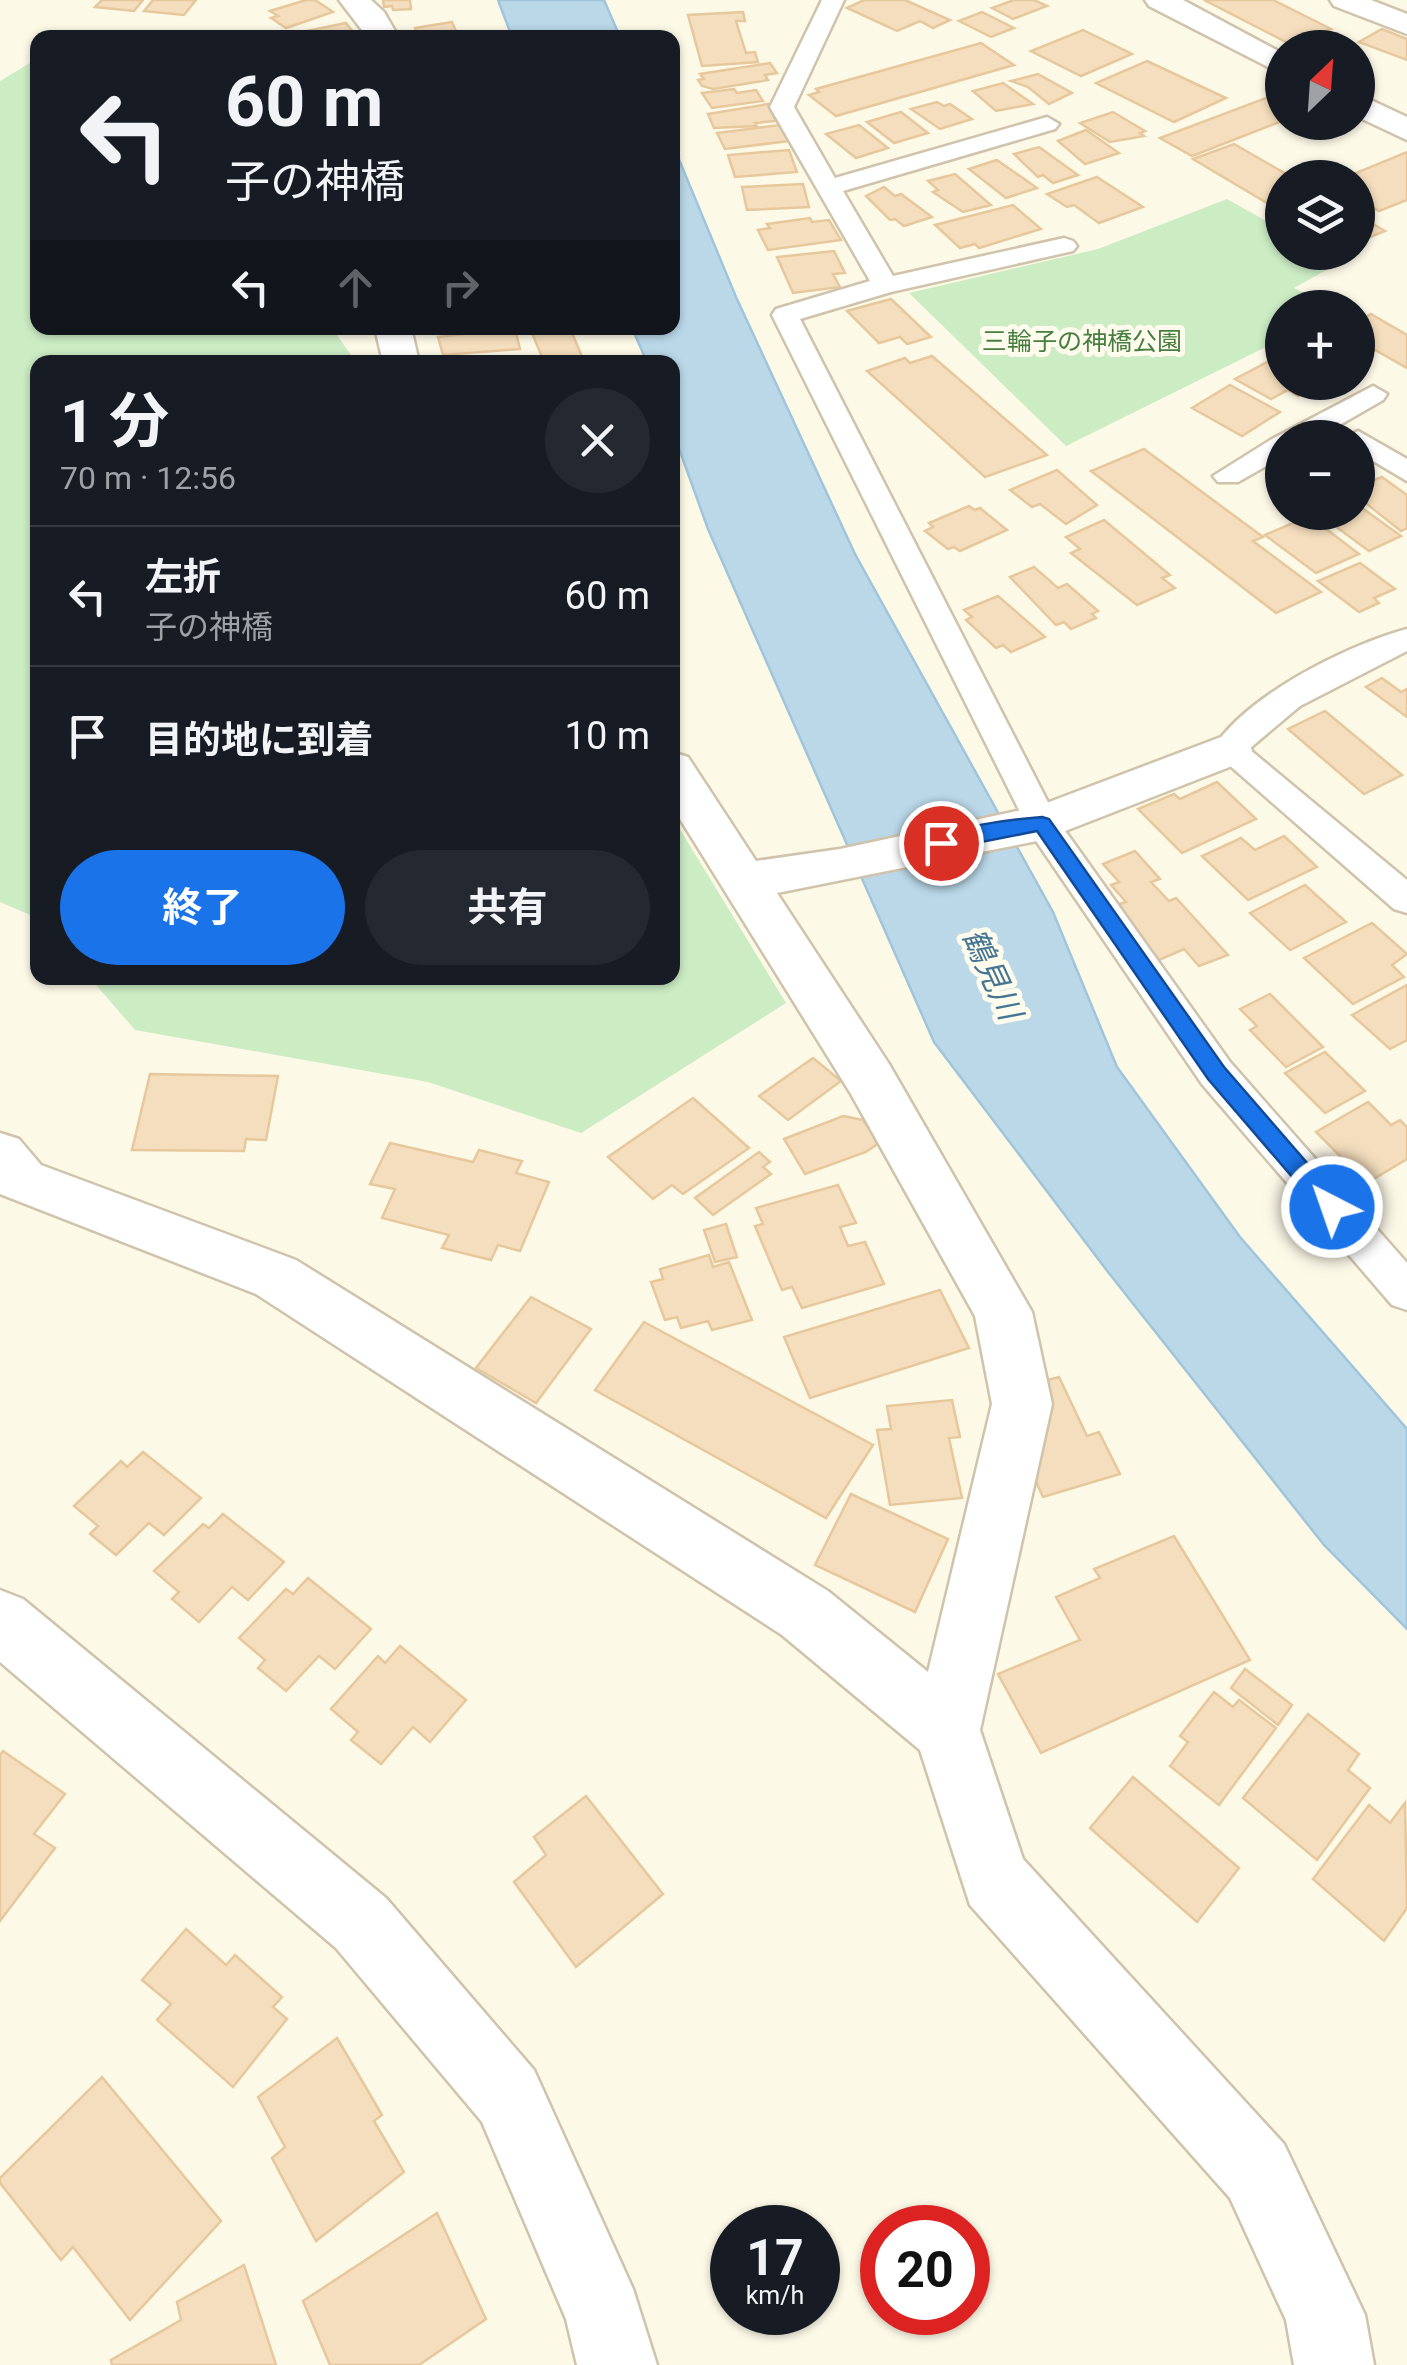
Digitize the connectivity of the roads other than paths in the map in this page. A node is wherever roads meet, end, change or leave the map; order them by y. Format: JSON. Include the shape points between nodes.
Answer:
{"nodes":[{"id":1,"x":354,"y":0,"type":"edge"},
{"id":2,"x":833,"y":0,"type":"edge"},
{"id":3,"x":1160,"y":0,"type":"edge"},
{"id":4,"x":1345,"y":0,"type":"edge"},
{"id":5,"x":1407,"y":25,"type":"edge"},
{"id":6,"x":379,"y":30,"type":"edge"},
{"id":7,"x":1265,"y":56,"type":"edge"},
{"id":8,"x":1375,"y":113,"type":"edge"},
{"id":9,"x":1047,"y":124,"type":"dead end"},
{"id":10,"x":1407,"y":130,"type":"edge"},
{"id":11,"x":830,"y":186,"type":"junction"},
{"id":12,"x":1064,"y":246,"type":"dead end"},
{"id":13,"x":885,"y":284,"type":"junction"},
{"id":14,"x":1362,"y":400,"type":"edge"},
{"id":15,"x":1327,"y":420,"type":"edge"},
{"id":16,"x":1375,"y":451,"type":"edge"},
{"id":17,"x":1265,"y":455,"type":"edge"},
{"id":18,"x":1407,"y":472,"type":"edge"},
{"id":19,"x":1228,"y":476,"type":"dead end"},
{"id":20,"x":1407,"y":639,"type":"edge"},
{"id":21,"x":1229,"y":750,"type":"junction"},
{"id":22,"x":680,"y":781,"type":"edge"},
{"id":23,"x":1025,"y":825,"type":"junction"},
{"id":24,"x":743,"y":881,"type":"junction"},
{"id":25,"x":1407,"y":900,"type":"edge"},
{"id":26,"x":7,"y":1183,"type":"edge"},
{"id":27,"x":1407,"y":1292,"type":"edge"},
{"id":28,"x":0,"y":1621,"type":"edge"},
{"id":29,"x":947,"y":1730,"type":"junction"},
{"id":30,"x":617,"y":2365,"type":"edge"},
{"id":31,"x":1334,"y":2365,"type":"edge"}],
"edges":[{"from":1,"to":6,"type":"street"},
{"from":2,"to":11,"type":"lane","via":[[782,106]]},
{"from":3,"to":7,"type":"street"},
{"from":4,"to":5,"type":"street"},
{"from":8,"to":10,"type":"street"},
{"from":9,"to":11,"type":"lane"},
{"from":11,"to":13,"type":"lane"},
{"from":12,"to":13,"type":"lane"},
{"from":13,"to":23,"type":"lane","via":[[784,314]]},
{"from":14,"to":15,"type":"lane"},
{"from":16,"to":18,"type":"lane"},
{"from":17,"to":19,"type":"lane"},
{"from":20,"to":21,"type":"lane","via":[[1318,680],[1261,716]]},
{"from":21,"to":23,"type":"street"},
{"from":21,"to":25,"type":"lane"},
{"from":22,"to":24,"type":"street"},
{"from":23,"to":24,"type":"street"},
{"from":23,"to":27,"type":"lane","via":[[1216,1073]]},
{"from":24,"to":29,"type":"street","via":[[870,1079],[1002,1312],[1022,1404]]},
{"from":26,"to":29,"type":"street","via":[[276,1277],[805,1613]]},
{"from":28,"to":30,"type":"street","via":[[361,1923],[508,2096],[605,2317]]},
{"from":29,"to":31,"type":"street","via":[[995,1880],[1257,2171],[1325,2315]]}]}
